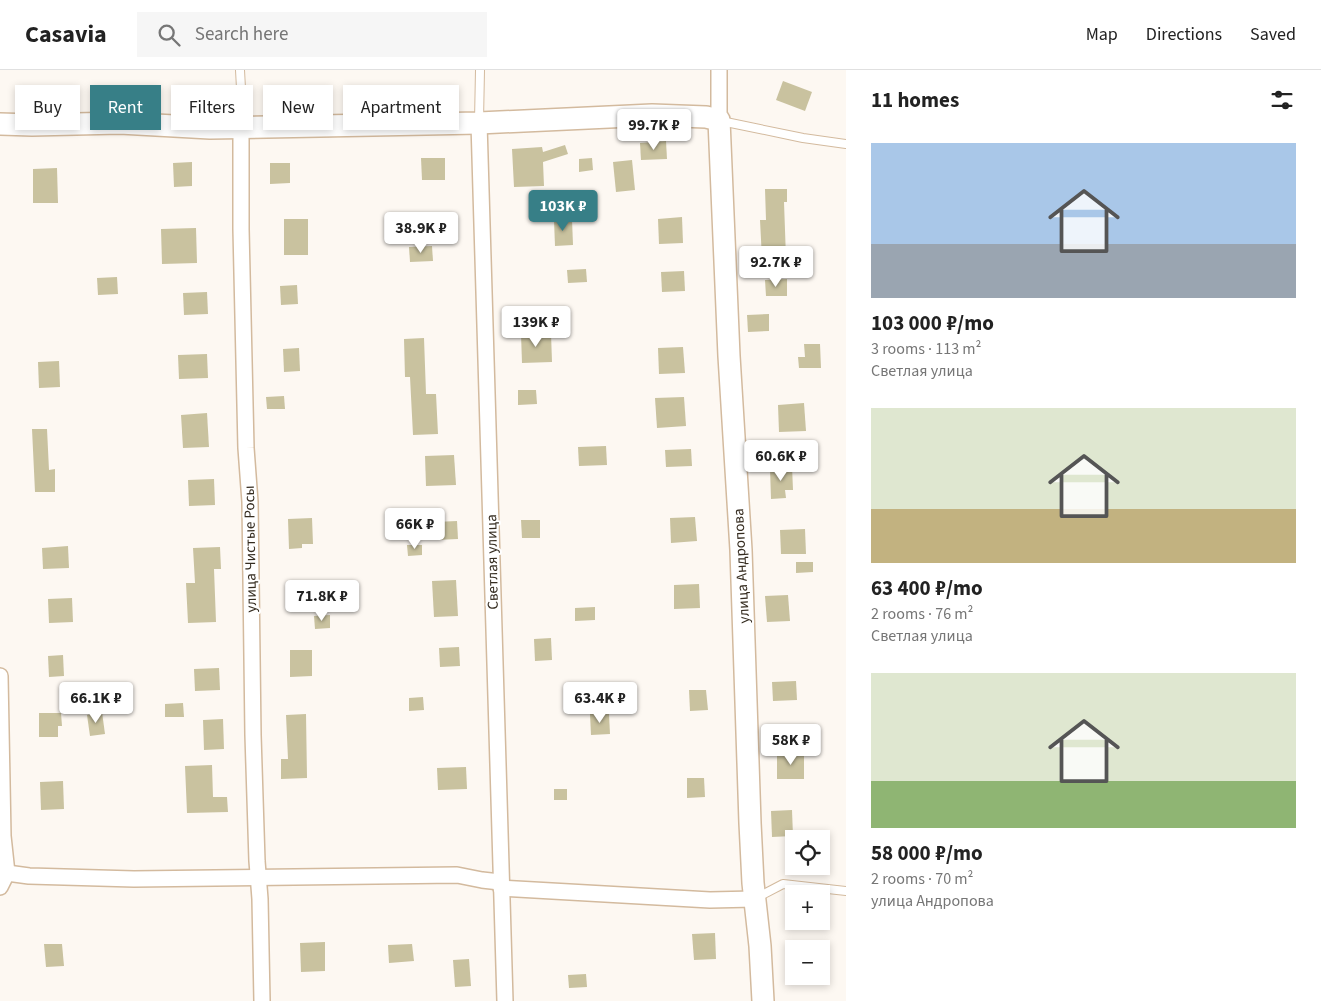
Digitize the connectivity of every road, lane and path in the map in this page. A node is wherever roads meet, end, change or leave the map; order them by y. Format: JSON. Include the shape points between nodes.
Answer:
{"nodes":[{"id":1,"x":240,"y":70,"type":"edge"},
{"id":2,"x":480,"y":70,"type":"edge"},
{"id":3,"x":719,"y":70,"type":"edge"},
{"id":4,"x":241,"y":85,"type":"edge"},
{"id":5,"x":719,"y":120,"type":"junction"},
{"id":6,"x":479,"y":123,"type":"junction"},
{"id":7,"x":0,"y":124,"type":"edge"},
{"id":8,"x":171,"y":126,"type":"edge"},
{"id":9,"x":253,"y":127,"type":"edge"},
{"id":10,"x":242,"y":130,"type":"edge"},
{"id":11,"x":846,"y":144,"type":"edge"},
{"id":12,"x":0,"y":676,"type":"edge"},
{"id":13,"x":7,"y":873,"type":"junction"},
{"id":14,"x":259,"y":878,"type":"junction"},
{"id":15,"x":501,"y":885,"type":"junction"},
{"id":16,"x":0,"y":887,"type":"edge"},
{"id":17,"x":846,"y":891,"type":"edge"},
{"id":18,"x":754,"y":898,"type":"junction"},
{"id":19,"x":262,"y":1001,"type":"edge"},
{"id":20,"x":505,"y":1001,"type":"edge"},
{"id":21,"x":763,"y":1001,"type":"edge"}],
"edges":[{"from":1,"to":4,"type":"lane"},
{"from":2,"to":6,"type":"lane"},
{"from":3,"to":5,"type":"street","name":"улица Андропова"},
{"from":5,"to":6,"type":"street","via":[[652,115]]},
{"from":5,"to":11,"type":"lane"},
{"from":5,"to":18,"type":"street","name":"улица Андропова","via":[[741,550]]},
{"from":6,"to":9,"type":"street"},
{"from":6,"to":15,"type":"street","name":"Светлая улица"},
{"from":7,"to":8,"type":"street"},
{"from":10,"to":14,"type":"street","name":"улица Чистые Росы","via":[[246,448]]},
{"from":12,"to":13,"type":"street","via":[[3,836]]},
{"from":13,"to":14,"type":"street","via":[[134,879]]},
{"from":13,"to":16,"type":"street"},
{"from":14,"to":15,"type":"street","via":[[457,875]]},
{"from":14,"to":19,"type":"street","name":"улица Чистые Росы"},
{"from":15,"to":18,"type":"street","via":[[700,899]]},
{"from":15,"to":20,"type":"street","name":"Светлая улица"},
{"from":17,"to":18,"type":"lane","via":[[783,884]]},
{"from":18,"to":21,"type":"street","name":"улица Андропова"}]}
